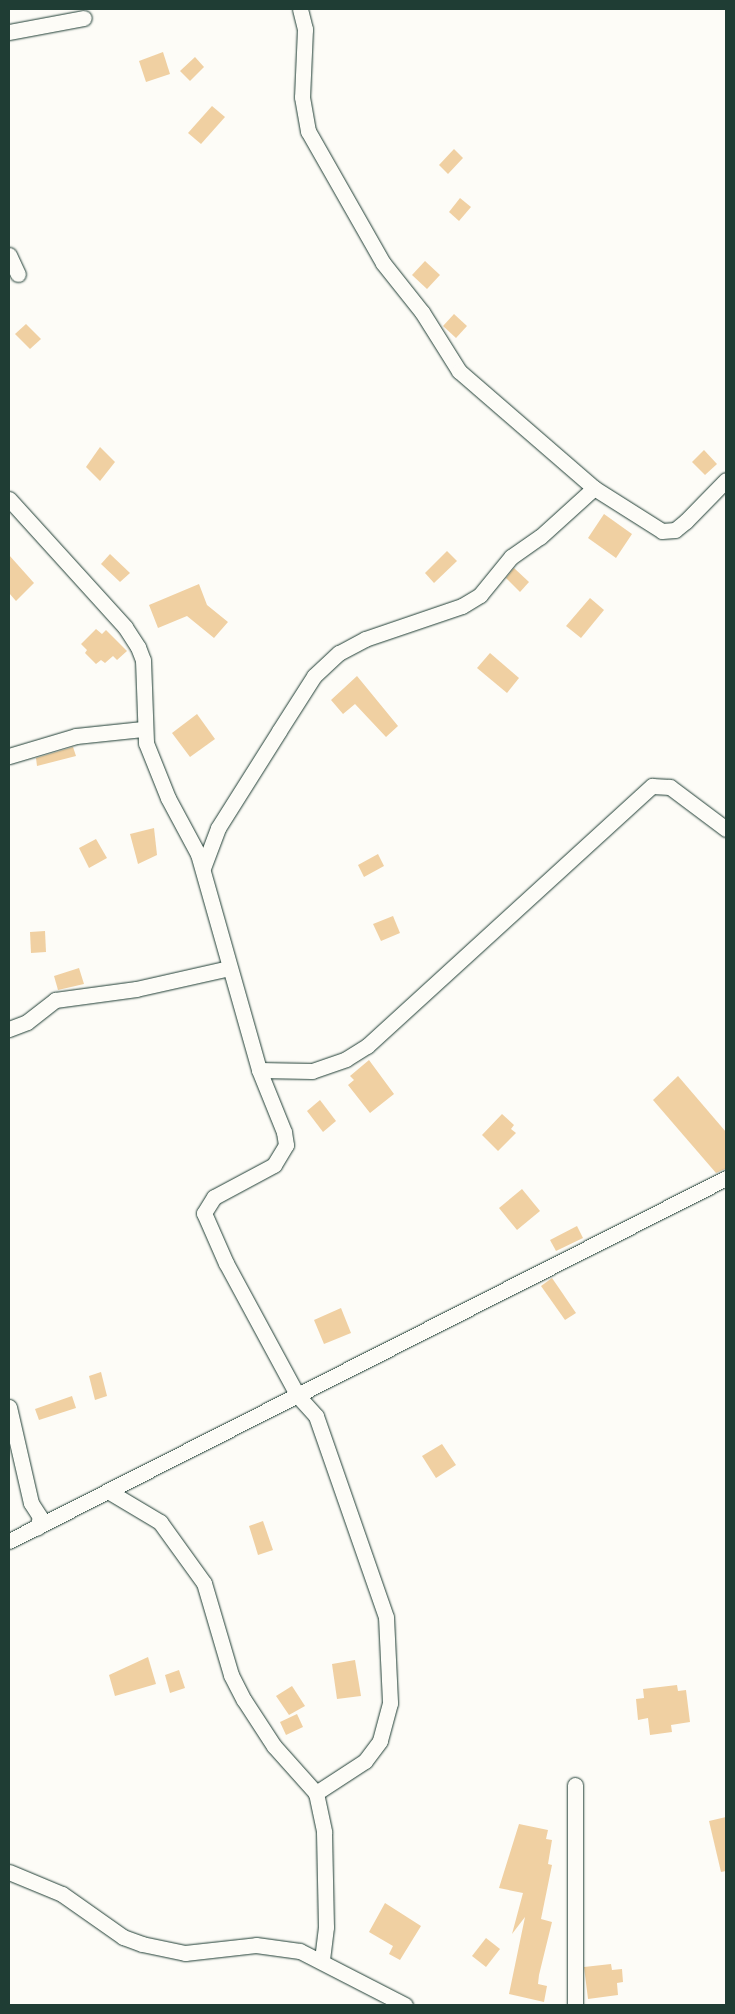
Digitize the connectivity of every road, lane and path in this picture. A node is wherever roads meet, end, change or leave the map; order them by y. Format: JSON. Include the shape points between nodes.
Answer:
{"nodes":[{"id":1,"x":300,"y":9,"type":"edge"},
{"id":2,"x":84,"y":18,"type":"dead end"},
{"id":3,"x":9,"y":32,"type":"edge"},
{"id":4,"x":9,"y":255,"type":"edge"},
{"id":5,"x":18,"y":274,"type":"dead end"},
{"id":6,"x":726,"y":480,"type":"edge"},
{"id":7,"x":594,"y":488,"type":"junction"},
{"id":8,"x":9,"y":499,"type":"edge"},
{"id":9,"x":143,"y":729,"type":"junction"},
{"id":10,"x":9,"y":756,"type":"edge"},
{"id":11,"x":726,"y":828,"type":"edge"},
{"id":12,"x":202,"y":872,"type":"junction"},
{"id":13,"x":229,"y":968,"type":"junction"},
{"id":14,"x":9,"y":1029,"type":"edge"},
{"id":15,"x":259,"y":1070,"type":"junction"},
{"id":16,"x":726,"y":1178,"type":"edge"},
{"id":17,"x":298,"y":1396,"type":"junction"},
{"id":18,"x":9,"y":1407,"type":"edge"},
{"id":19,"x":108,"y":1491,"type":"junction"},
{"id":20,"x":37,"y":1528,"type":"junction"},
{"id":21,"x":9,"y":1541,"type":"edge"},
{"id":22,"x":575,"y":1784,"type":"dead end"},
{"id":23,"x":316,"y":1793,"type":"junction"},
{"id":24,"x":9,"y":1872,"type":"edge"},
{"id":25,"x":322,"y":1959,"type":"junction"},
{"id":26,"x":406,"y":2005,"type":"edge"},
{"id":27,"x":575,"y":2005,"type":"edge"}],
"edges":[{"from":1,"to":7,"type":"street","via":[[305,29],[302,97],[308,131],[383,263],[422,312],[459,370]]},
{"from":2,"to":3,"type":"street"},
{"from":4,"to":5,"type":"street"},
{"from":6,"to":7,"type":"street","via":[[680,525],[662,531]]},
{"from":7,"to":12,"type":"street","via":[[540,537],[511,557],[480,595],[462,606],[365,639],[327,662],[218,828]]},
{"from":8,"to":9,"type":"street","via":[[125,627],[138,648],[143,660]]},
{"from":9,"to":10,"type":"street","via":[[76,736]]},
{"from":9,"to":12,"type":"street","via":[[154,768],[198,854]]},
{"from":11,"to":15,"type":"street","via":[[670,787],[652,786],[367,1046],[346,1059],[312,1071]]},
{"from":12,"to":13,"type":"street"},
{"from":13,"to":14,"type":"street","via":[[136,989],[61,999],[27,1022]]},
{"from":13,"to":15,"type":"street"},
{"from":15,"to":17,"type":"street","via":[[286,1145],[274,1165],[214,1198],[204,1213]]},
{"from":16,"to":17,"type":"street"},
{"from":17,"to":19,"type":"street"},
{"from":17,"to":23,"type":"street","via":[[316,1416],[386,1617],[392,1678],[386,1724],[373,1752]]},
{"from":18,"to":20,"type":"street","via":[[31,1503],[40,1517]]},
{"from":19,"to":20,"type":"street"},
{"from":19,"to":23,"type":"street","via":[[160,1522],[204,1583],[231,1675],[244,1700],[279,1752]]},
{"from":20,"to":21,"type":"street"},
{"from":22,"to":27,"type":"street"},
{"from":23,"to":25,"type":"street","via":[[324,1832],[326,1927]]},
{"from":24,"to":25,"type":"street","via":[[62,1894],[123,1937],[162,1950],[186,1952],[264,1946],[300,1950]]},
{"from":25,"to":26,"type":"street"}]}
